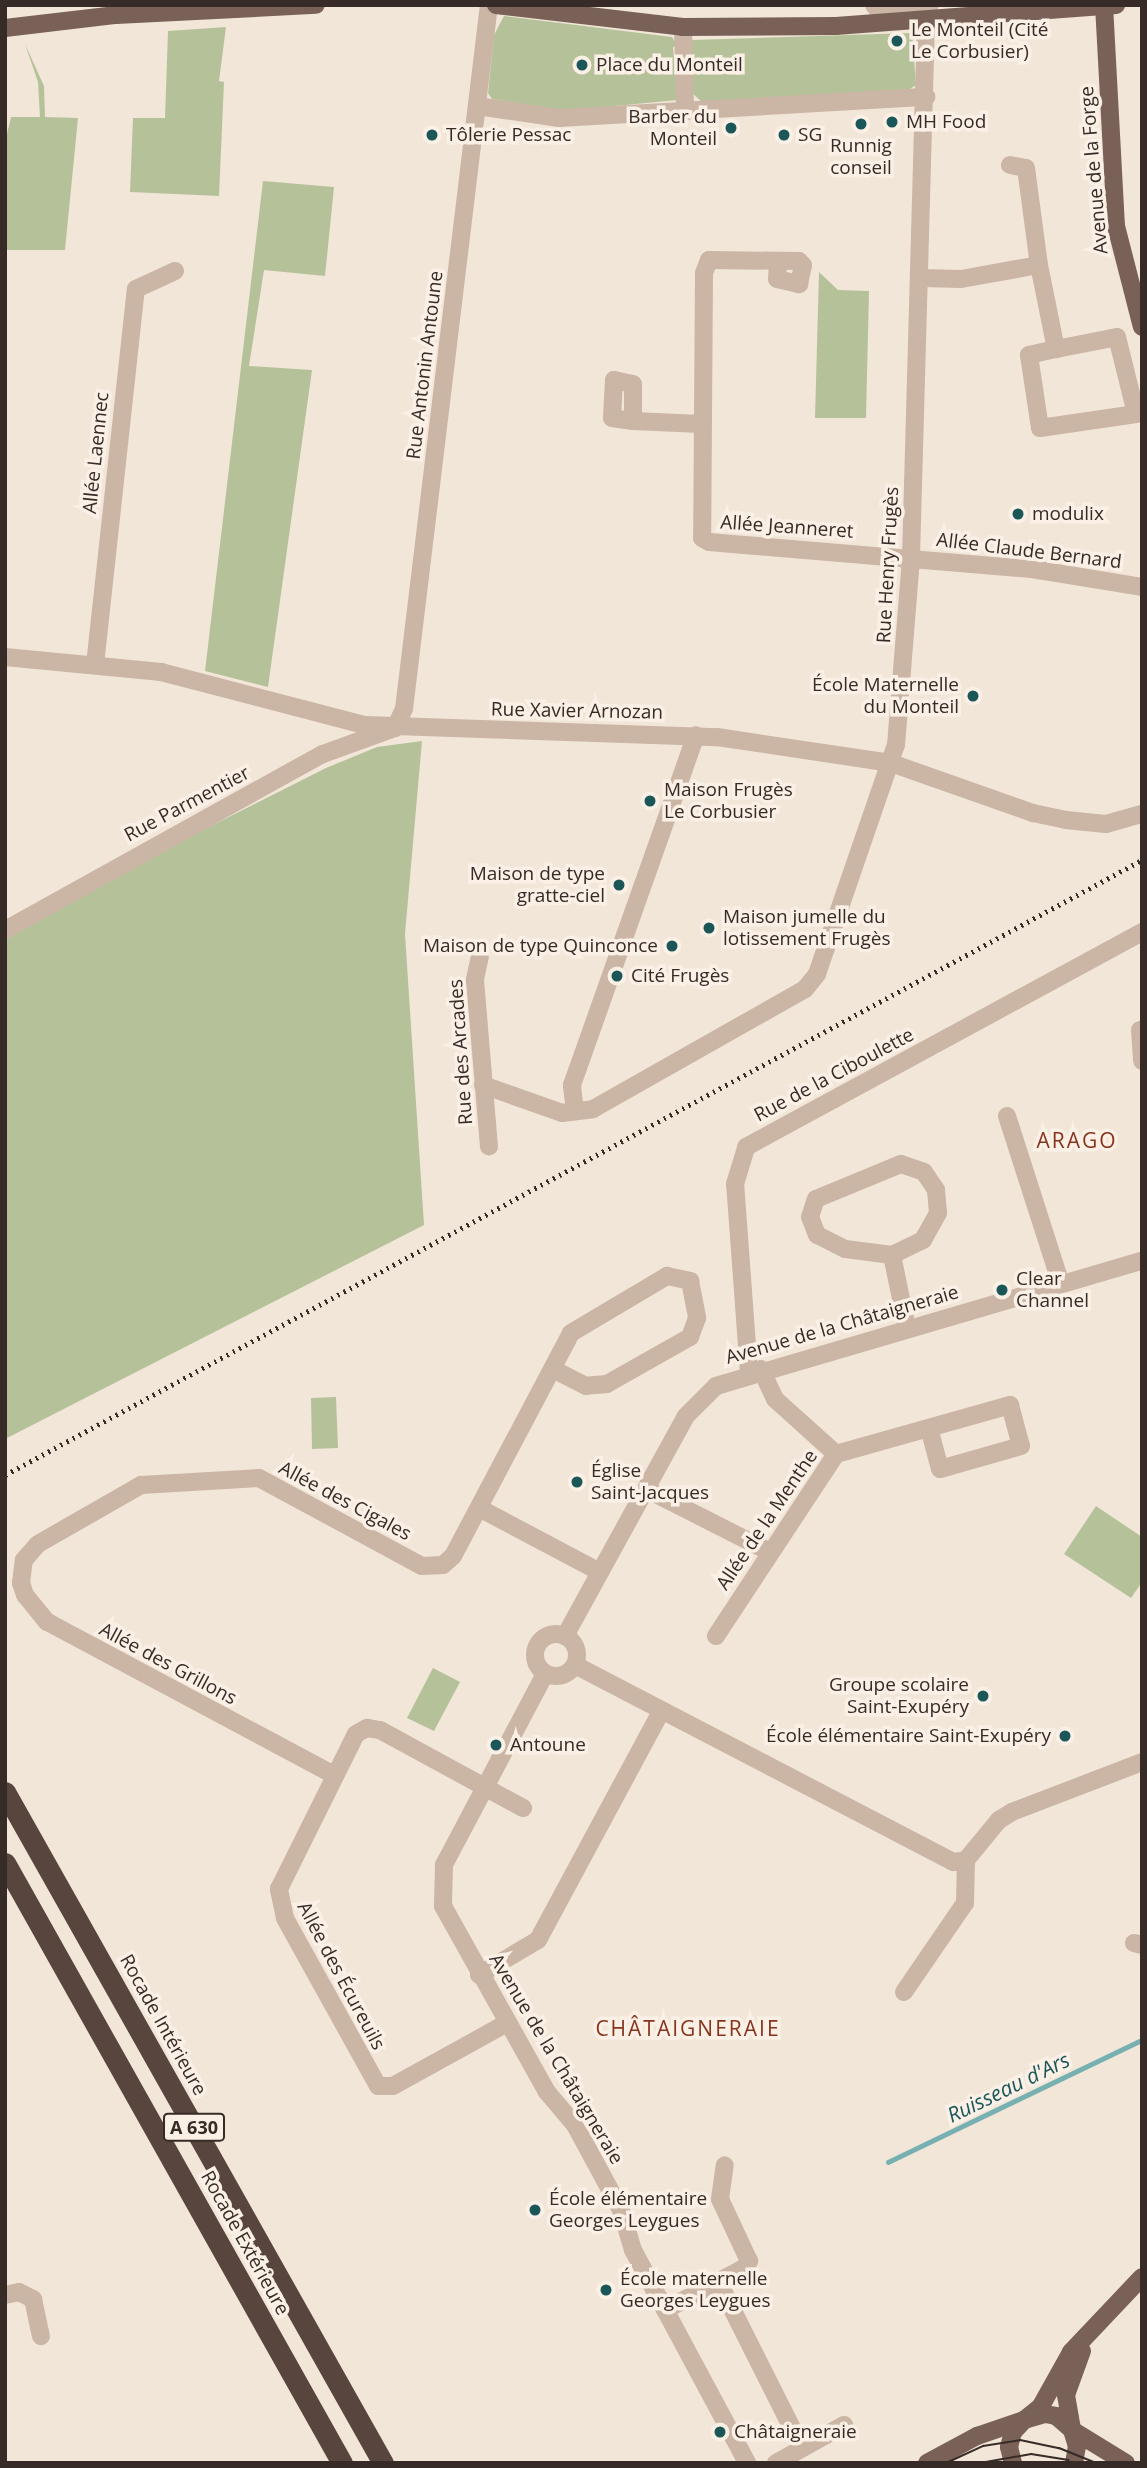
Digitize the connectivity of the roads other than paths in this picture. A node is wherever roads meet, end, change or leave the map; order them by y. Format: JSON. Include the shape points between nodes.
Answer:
{"nodes":[{"id":1,"x":316,"y":5,"type":"edge"},
{"id":2,"x":489,"y":5,"type":"edge"},
{"id":3,"x":496,"y":5,"type":"edge"},
{"id":4,"x":874,"y":5,"type":"edge"},
{"id":5,"x":1108,"y":6,"type":"edge"},
{"id":6,"x":935,"y":12,"type":"edge"},
{"id":7,"x":869,"y":14,"type":"edge"},
{"id":8,"x":683,"y":27,"type":"junction"},
{"id":9,"x":5,"y":28,"type":"edge"},
{"id":10,"x":926,"y":97,"type":"junction"},
{"id":11,"x":477,"y":106,"type":"junction"},
{"id":12,"x":685,"y":111,"type":"junction"},
{"id":13,"x":1010,"y":165,"type":"dead end"},
{"id":14,"x":778,"y":261,"type":"dead end"},
{"id":15,"x":1039,"y":265,"type":"junction"},
{"id":16,"x":175,"y":271,"type":"dead end"},
{"id":17,"x":921,"y":278,"type":"junction"},
{"id":18,"x":1142,"y":327,"type":"edge"},
{"id":19,"x":1056,"y":349,"type":"junction"},
{"id":20,"x":633,"y":421,"type":"dead end"},
{"id":21,"x":701,"y":424,"type":"junction"},
{"id":22,"x":911,"y":557,"type":"junction"},
{"id":23,"x":1142,"y":587,"type":"edge"},
{"id":24,"x":5,"y":657,"type":"edge"},
{"id":25,"x":95,"y":665,"type":"junction"},
{"id":26,"x":395,"y":728,"type":"junction"},
{"id":27,"x":696,"y":735,"type":"junction"},
{"id":28,"x":891,"y":763,"type":"junction"},
{"id":29,"x":1142,"y":814,"type":"edge"},
{"id":30,"x":5,"y":930,"type":"edge"},
{"id":31,"x":1142,"y":932,"type":"edge"},
{"id":32,"x":480,"y":956,"type":"dead end"},
{"id":33,"x":1140,"y":1030,"type":"edge"},
{"id":34,"x":1142,"y":1061,"type":"edge"},
{"id":35,"x":483,"y":1085,"type":"junction"},
{"id":36,"x":575,"y":1111,"type":"junction"},
{"id":37,"x":1007,"y":1116,"type":"dead end"},
{"id":38,"x":489,"y":1146,"type":"dead end"},
{"id":39,"x":892,"y":1255,"type":"junction"},
{"id":40,"x":1142,"y":1261,"type":"edge"},
{"id":41,"x":1061,"y":1284,"type":"junction"},
{"id":42,"x":907,"y":1328,"type":"junction"},
{"id":43,"x":553,"y":1369,"type":"junction"},
{"id":44,"x":755,"y":1371,"type":"junction"},
{"id":45,"x":929,"y":1428,"type":"junction"},
{"id":46,"x":836,"y":1454,"type":"junction"},
{"id":47,"x":646,"y":1489,"type":"junction"},
{"id":48,"x":479,"y":1508,"type":"junction"},
{"id":49,"x":770,"y":1552,"type":"junction"},
{"id":50,"x":24,"y":1560,"type":"joint"},
{"id":51,"x":600,"y":1572,"type":"junction"},
{"id":52,"x":565,"y":1636,"type":"junction"},
{"id":53,"x":716,"y":1636,"type":"dead end"},
{"id":54,"x":575,"y":1665,"type":"junction"},
{"id":55,"x":545,"y":1674,"type":"junction"},
{"id":56,"x":662,"y":1710,"type":"junction"},
{"id":57,"x":1142,"y":1762,"type":"edge"},
{"id":58,"x":334,"y":1775,"type":"junction"},
{"id":59,"x":486,"y":1788,"type":"junction"},
{"id":60,"x":5,"y":1792,"type":"edge"},
{"id":61,"x":523,"y":1808,"type":"dead end"},
{"id":62,"x":966,"y":1860,"type":"junction"},
{"id":63,"x":5,"y":1863,"type":"edge"},
{"id":64,"x":479,"y":1975,"type":"junction"},
{"id":65,"x":904,"y":1992,"type":"dead end"},
{"id":66,"x":508,"y":2023,"type":"junction"},
{"id":67,"x":725,"y":2165,"type":"dead end"},
{"id":68,"x":1142,"y":2277,"type":"edge"},
{"id":69,"x":718,"y":2281,"type":"junction"},
{"id":70,"x":5,"y":2295,"type":"edge"},
{"id":71,"x":665,"y":2310,"type":"junction"},
{"id":72,"x":1096,"y":2328,"type":"junction"},
{"id":73,"x":41,"y":2336,"type":"dead end"},
{"id":74,"x":1024,"y":2420,"type":"junction"},
{"id":75,"x":844,"y":2425,"type":"dead end"},
{"id":76,"x":1072,"y":2430,"type":"junction"},
{"id":77,"x":802,"y":2448,"type":"junction"},
{"id":78,"x":342,"y":2463,"type":"edge"},
{"id":79,"x":383,"y":2463,"type":"edge"},
{"id":80,"x":747,"y":2463,"type":"edge"},
{"id":81,"x":776,"y":2463,"type":"edge"},
{"id":82,"x":927,"y":2463,"type":"edge"},
{"id":83,"x":1013,"y":2463,"type":"edge"},
{"id":84,"x":1074,"y":2463,"type":"edge"},
{"id":85,"x":1126,"y":2463,"type":"edge"}],
"edges":[{"from":1,"to":9,"type":"main road","via":[[116,15]]},
{"from":2,"to":11,"type":"street","name":"Rue Antonin Antoune"},
{"from":3,"to":8,"type":"main road"},
{"from":4,"to":6,"type":"street","via":[[878,10]]},
{"from":5,"to":6,"type":"main road"},
{"from":5,"to":18,"type":"main road","name":"Avenue de la Forge","via":[[1116,226]]},
{"from":6,"to":7,"type":"main road"},
{"from":6,"to":10,"type":"street","name":"Rue Henry Frugès"},
{"from":7,"to":8,"type":"main road"},
{"from":8,"to":12,"type":"street"},
{"from":10,"to":12,"type":"street"},
{"from":10,"to":17,"type":"street","name":"Rue Henry Frugès"},
{"from":11,"to":12,"type":"street","via":[[559,118]]},
{"from":11,"to":26,"type":"street","name":"Rue Antonin Antoune","via":[[404,709]]},
{"from":13,"to":15,"type":"street","via":[[1026,167]]},
{"from":14,"to":21,"type":"street","via":[[709,260],[704,273]]},
{"from":15,"to":17,"type":"street","via":[[961,279]]},
{"from":15,"to":19,"type":"street"},
{"from":16,"to":25,"type":"street","name":"Allée Laennec","via":[[136,289]]},
{"from":17,"to":22,"type":"street","name":"Rue Henry Frugès"},
{"from":19,"to":19,"type":"street","via":[[1117,337],[1136,414],[1040,428],[1029,355]]},
{"from":20,"to":21,"type":"street"},
{"from":21,"to":22,"type":"street","name":"Allée Jeanneret","via":[[702,538]]},
{"from":22,"to":23,"type":"street","name":"Allée Claude Bernard","via":[[1032,569]]},
{"from":22,"to":28,"type":"street","name":"Rue Henry Frugès"},
{"from":24,"to":25,"type":"street","name":"Rue Xavier Arnozan"},
{"from":25,"to":26,"type":"street","name":"Rue Xavier Arnozan","via":[[161,672],[365,725]]},
{"from":26,"to":27,"type":"street","name":"Rue Xavier Arnozan"},
{"from":26,"to":30,"type":"street","name":"Rue Parmentier","via":[[323,754]]},
{"from":27,"to":28,"type":"street","name":"Rue Xavier Arnozan"},
{"from":27,"to":36,"type":"street","via":[[572,1085]]},
{"from":28,"to":29,"type":"street","name":"Rue Xavier Arnozan","via":[[1032,813],[1106,824]]},
{"from":28,"to":36,"type":"street","name":"Rue Henry Frugès","via":[[817,974],[805,989],[593,1109]]},
{"from":31,"to":44,"type":"street","name":"Rue de la Ciboulette","via":[[746,1147],[735,1184]]},
{"from":32,"to":35,"type":"street","name":"Rue des Arcades","via":[[475,980]]},
{"from":33,"to":34,"type":"street"},
{"from":35,"to":36,"type":"street","name":"Rue Henry Frugès","via":[[562,1113]]},
{"from":35,"to":38,"type":"street","name":"Rue des Arcades"},
{"from":37,"to":41,"type":"street"},
{"from":39,"to":39,"type":"street","via":[[923,1240],[938,1213],[936,1190],[916,1167],[890,1167],[823,1194],[811,1207],[813,1227],[825,1242]]},
{"from":39,"to":42,"type":"street"},
{"from":40,"to":41,"type":"street","name":"Avenue de la Châtaigneraie"},
{"from":41,"to":42,"type":"street","name":"Avenue de la Châtaigneraie"},
{"from":42,"to":44,"type":"street","name":"Avenue de la Châtaigneraie"},
{"from":43,"to":43,"type":"street","name":"Allée des Cigales","via":[[586,1386],[607,1384],[690,1338],[697,1318],[690,1281],[667,1276],[579,1325]]},
{"from":43,"to":48,"type":"street","name":"Allée des Cigales"},
{"from":44,"to":46,"type":"street","name":"Allée de la Menthe","via":[[775,1399]]},
{"from":44,"to":47,"type":"street","name":"Avenue de la Châtaigneraie","via":[[716,1385],[695,1404]]},
{"from":45,"to":45,"type":"street","via":[[1010,1405],[1021,1446],[940,1469]]},
{"from":45,"to":46,"type":"street"},
{"from":46,"to":49,"type":"street","name":"Allée de la Menthe"},
{"from":47,"to":49,"type":"street"},
{"from":47,"to":51,"type":"street","name":"Avenue de la Châtaigneraie"},
{"from":48,"to":50,"type":"street","name":"Allée des Cigales","via":[[453,1556],[443,1565],[422,1566],[259,1478],[156,1482],[141,1485],[37,1544]]},
{"from":48,"to":51,"type":"street"},
{"from":49,"to":53,"type":"street","name":"Allée de la Menthe"},
{"from":50,"to":58,"type":"street","name":"Allée des Grillons","via":[[21,1583],[25,1595],[47,1622]]},
{"from":51,"to":52,"type":"street","name":"Avenue de la Châtaigneraie"},
{"from":52,"to":54,"type":"street","via":[[576,1648]]},
{"from":52,"to":55,"type":"street","via":[[546,1636],[536,1645],[536,1665]]},
{"from":54,"to":55,"type":"street","via":[[562,1675]]},
{"from":54,"to":56,"type":"street"},
{"from":55,"to":59,"type":"street","name":"Avenue de la Châtaigneraie"},
{"from":56,"to":62,"type":"street","via":[[942,1858]]},
{"from":56,"to":64,"type":"street","via":[[538,1940]]},
{"from":57,"to":62,"type":"street","via":[[1012,1812],[999,1820]]},
{"from":58,"to":59,"type":"street","name":"Allée des Écureuils","via":[[356,1734],[374,1728]]},
{"from":58,"to":66,"type":"street","name":"Allée des Écureuils","via":[[281,1878],[278,1898],[373,2082],[383,2088],[393,2086]]},
{"from":59,"to":61,"type":"street","name":"Allée des Écureuils"},
{"from":59,"to":64,"type":"street","name":"Avenue de la Châtaigneraie","via":[[444,1865],[441,1882],[447,1918]]},
{"from":60,"to":79,"type":"highway","name":"Rocade Intérieure","number":"A 630"},
{"from":62,"to":65,"type":"street","via":[[965,1903]]},
{"from":63,"to":78,"type":"highway","name":"Rocade Extérieure","number":"A 630"},
{"from":64,"to":66,"type":"street","name":"Avenue de la Châtaigneraie"},
{"from":66,"to":71,"type":"street","name":"Avenue de la Châtaigneraie","via":[[553,2101],[575,2125],[621,2210],[633,2250]]},
{"from":67,"to":69,"type":"street","via":[[720,2199],[749,2256],[744,2268]]},
{"from":68,"to":72,"type":"main road"},
{"from":69,"to":71,"type":"street"},
{"from":69,"to":77,"type":"street"},
{"from":70,"to":73,"type":"street","via":[[19,2292],[33,2299]]},
{"from":71,"to":80,"type":"street","name":"Avenue de la Châtaigneraie"},
{"from":72,"to":74,"type":"main road","via":[[1071,2352],[1041,2406]]},
{"from":72,"to":76,"type":"main road","via":[[1067,2386],[1065,2409]]},
{"from":74,"to":76,"type":"main road","via":[[1056,2416]]},
{"from":74,"to":82,"type":"main road","via":[[976,2436]]},
{"from":74,"to":83,"type":"main road","via":[[1010,2440]]},
{"from":75,"to":77,"type":"street"},
{"from":76,"to":84,"type":"main road","via":[[1077,2446]]},
{"from":76,"to":85,"type":"main road"},
{"from":77,"to":81,"type":"street"}]}
